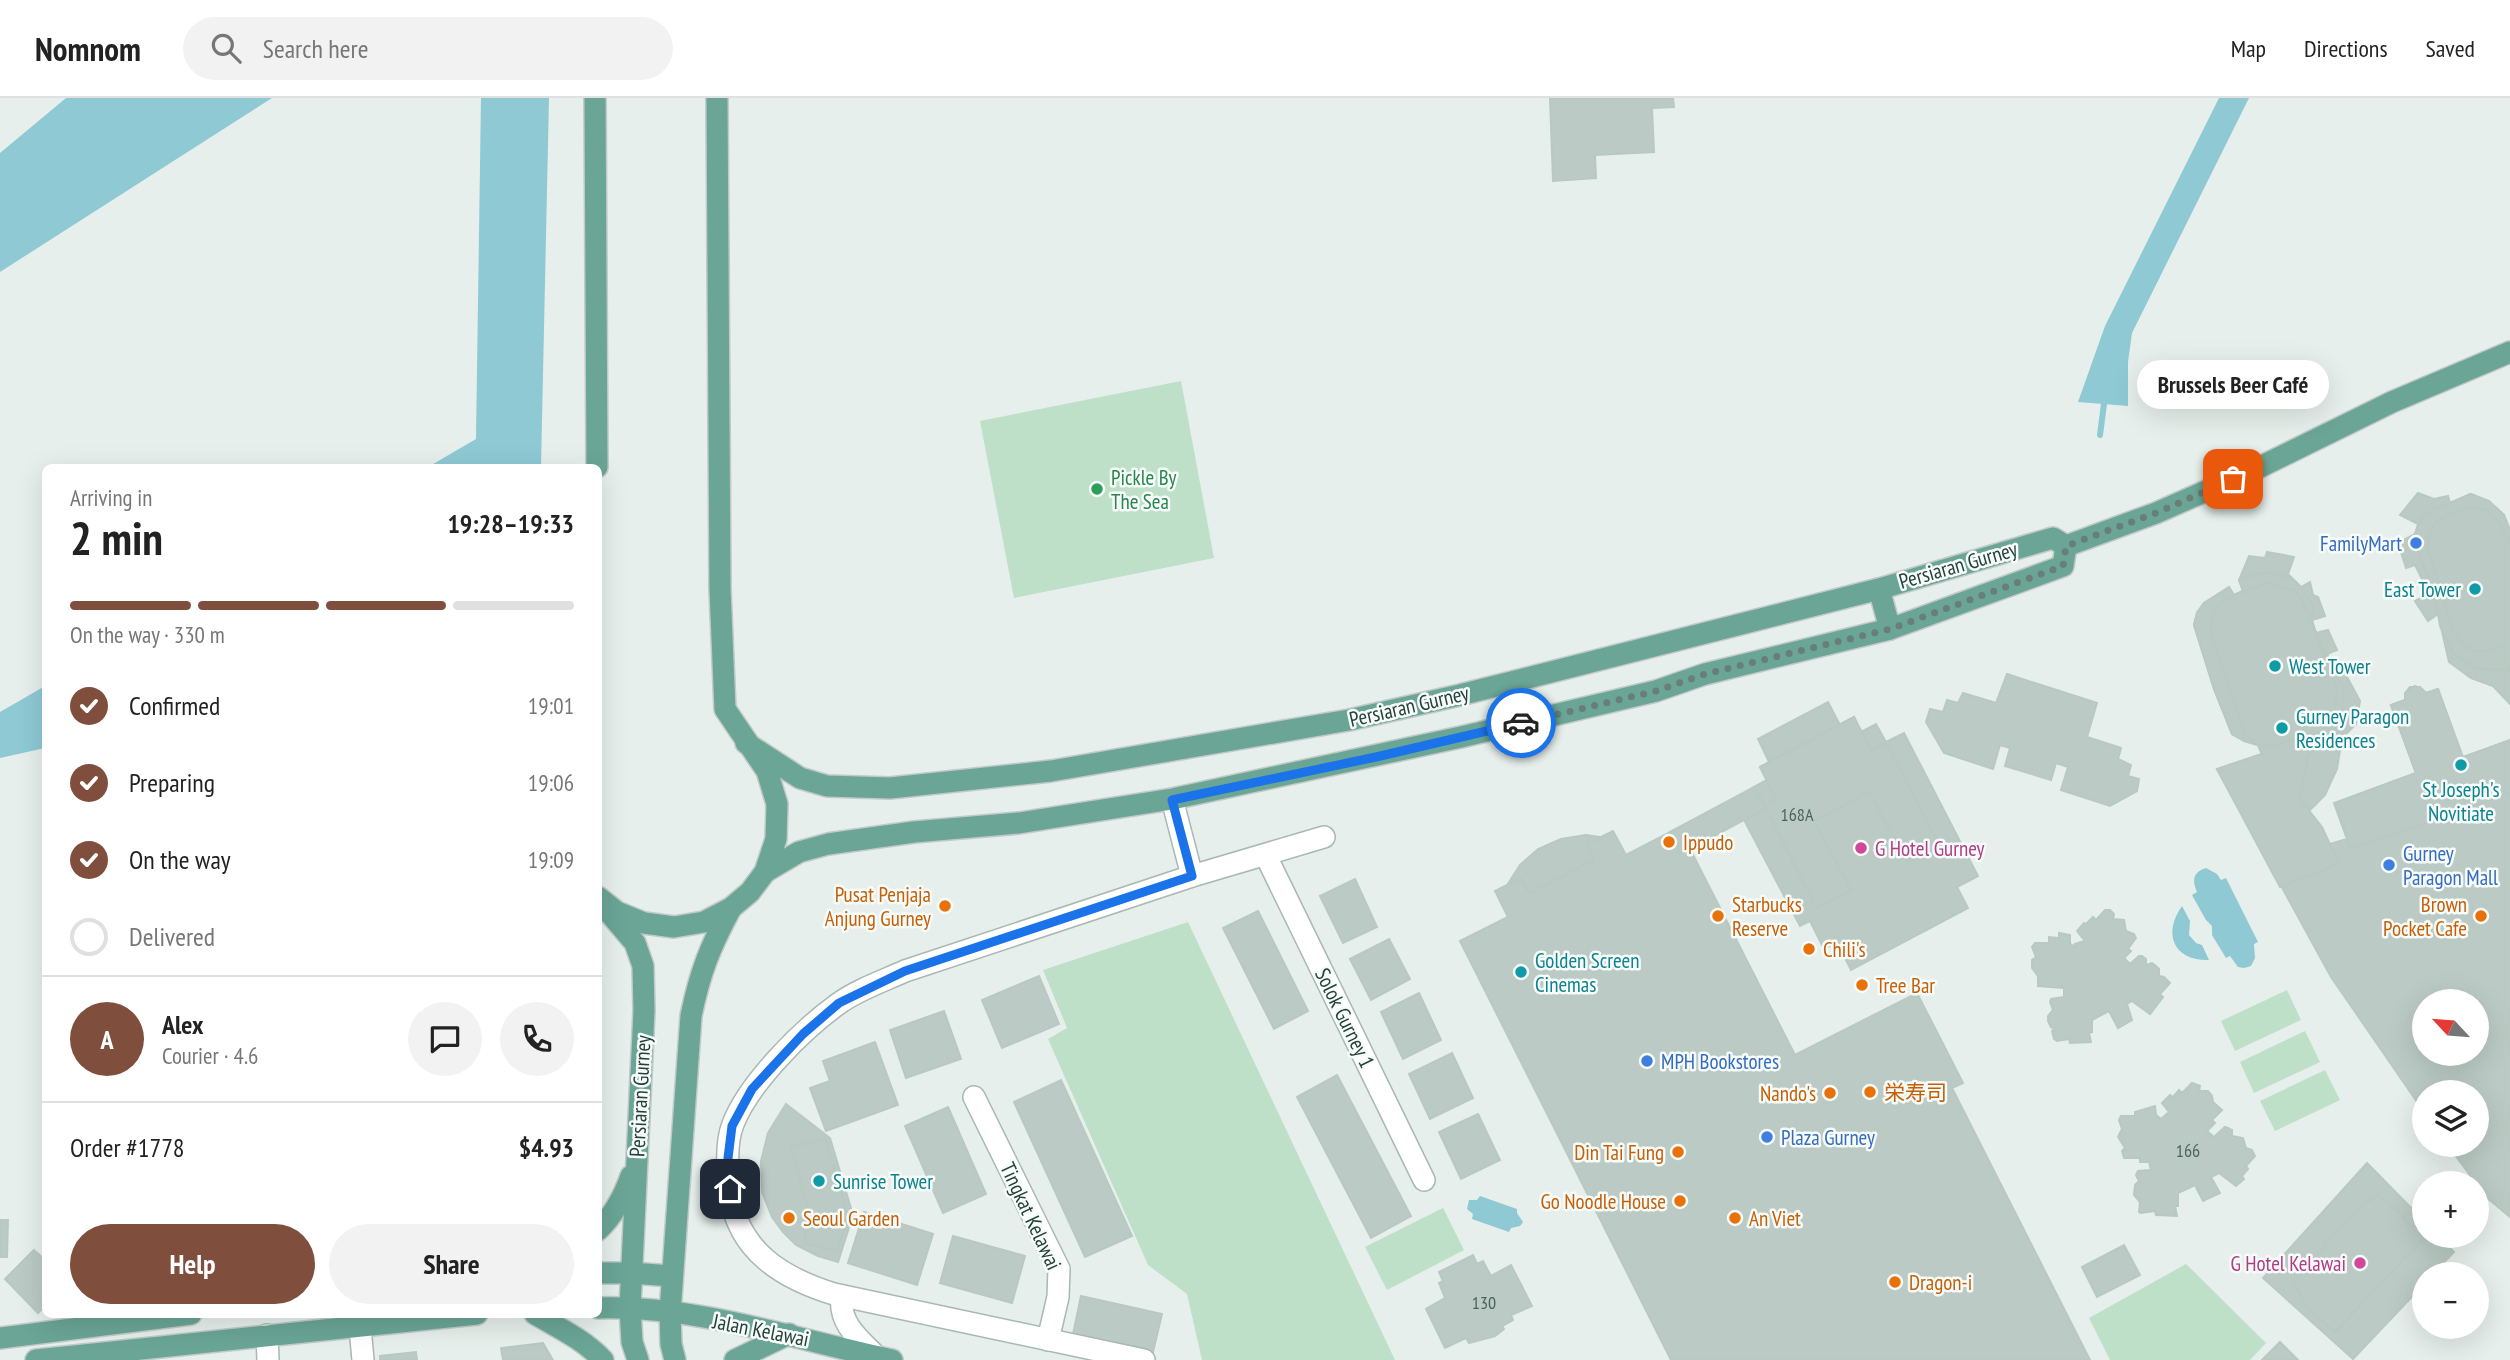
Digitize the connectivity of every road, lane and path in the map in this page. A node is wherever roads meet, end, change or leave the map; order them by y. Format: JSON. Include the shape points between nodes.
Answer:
{"nodes":[{"id":1,"x":595,"y":98,"type":"edge"},
{"id":2,"x":717,"y":98,"type":"edge"},
{"id":3,"x":2510,"y":352,"type":"edge"},
{"id":4,"x":597,"y":464,"type":"edge"},
{"id":5,"x":2066,"y":546,"type":"junction"},
{"id":6,"x":1879,"y":589,"type":"junction"},
{"id":7,"x":1890,"y":629,"type":"junction"},
{"id":8,"x":746,"y":743,"type":"junction"},
{"id":9,"x":1172,"y":800,"type":"junction"},
{"id":10,"x":1324,"y":837,"type":"dead end"},
{"id":11,"x":1266,"y":856,"type":"junction"},
{"id":12,"x":765,"y":872,"type":"junction"},
{"id":13,"x":1192,"y":876,"type":"junction"},
{"id":14,"x":602,"y":901,"type":"edge"},
{"id":15,"x":602,"y":903,"type":"edge"},
{"id":16,"x":731,"y":908,"type":"junction"},
{"id":17,"x":974,"y":1097,"type":"dead end"},
{"id":18,"x":637,"y":1158,"type":"junction"},
{"id":19,"x":1423,"y":1180,"type":"dead end"},
{"id":20,"x":602,"y":1226,"type":"edge"},
{"id":21,"x":602,"y":1273,"type":"edge"},
{"id":22,"x":631,"y":1273,"type":"junction"},
{"id":23,"x":672,"y":1276,"type":"junction"},
{"id":24,"x":842,"y":1296,"type":"junction"},
{"id":25,"x":602,"y":1308,"type":"edge"},
{"id":26,"x":629,"y":1308,"type":"junction"},
{"id":27,"x":670,"y":1313,"type":"junction"},
{"id":28,"x":166,"y":1318,"type":"edge"},
{"id":29,"x":441,"y":1318,"type":"edge"},
{"id":30,"x":542,"y":1318,"type":"edge"},
{"id":31,"x":96,"y":1320,"type":"edge"},
{"id":32,"x":360,"y":1327,"type":"junction"},
{"id":33,"x":789,"y":1334,"type":"junction"},
{"id":34,"x":267,"y":1335,"type":"junction"},
{"id":35,"x":7,"y":1338,"type":"edge"},
{"id":36,"x":1048,"y":1340,"type":"junction"},
{"id":37,"x":884,"y":1358,"type":"edge"},
{"id":38,"x":36,"y":1360,"type":"edge"},
{"id":39,"x":268,"y":1360,"type":"edge"},
{"id":40,"x":363,"y":1360,"type":"edge"},
{"id":41,"x":603,"y":1360,"type":"edge"},
{"id":42,"x":638,"y":1360,"type":"edge"},
{"id":43,"x":675,"y":1360,"type":"edge"},
{"id":44,"x":736,"y":1360,"type":"edge"},
{"id":45,"x":1143,"y":1360,"type":"edge"}],
"edges":[{"from":1,"to":4,"type":"main road"},
{"from":2,"to":8,"type":"main road","via":[[725,709]]},
{"from":3,"to":5,"type":"main road","name":"Persiaran Gurney","via":[[2156,513]]},
{"from":5,"to":6,"type":"main road","name":"Persiaran Gurney","via":[[2053,538]]},
{"from":5,"to":7,"type":"main road","name":"Persiaran Gurney","via":[[2063,566]]},
{"from":6,"to":7,"type":"main road"},
{"from":6,"to":8,"type":"main road","name":"Persiaran Gurney","via":[[1349,720],[1051,771],[890,788],[827,786],[800,778]]},
{"from":7,"to":9,"type":"main road","name":"Persiaran Gurney","via":[[1705,674],[1656,691]]},
{"from":8,"to":12,"type":"main road","via":[[767,771],[777,804],[776,839]]},
{"from":9,"to":12,"type":"main road","name":"Persiaran Gurney","via":[[828,844],[799,852]]},
{"from":9,"to":13,"type":"street"},
{"from":10,"to":11,"type":"street"},
{"from":11,"to":13,"type":"street"},
{"from":11,"to":19,"type":"street","name":"Solok Gurney 1"},
{"from":12,"to":16,"type":"main road"},
{"from":13,"to":24,"type":"street","via":[[905,971],[867,989],[839,1003],[803,1034],[752,1089],[732,1126],[728,1158],[733,1213],[745,1236],[775,1267],[808,1286]]},
{"from":14,"to":16,"type":"main road","via":[[645,923],[674,927],[704,922]]},
{"from":15,"to":18,"type":"main road","name":"Persiaran Gurney","via":[[635,943],[643,967]]},
{"from":16,"to":23,"type":"main road","name":"Persiaran Gurney","via":[[699,978],[691,1016]]},
{"from":17,"to":36,"type":"street","name":"Tingkat Kelawai","via":[[1059,1269]]},
{"from":18,"to":20,"type":"main road","via":[[626,1191]]},
{"from":18,"to":22,"type":"main road","name":"Persiaran Gurney"},
{"from":21,"to":22,"type":"main road"},
{"from":22,"to":23,"type":"main road"},
{"from":22,"to":26,"type":"main road","name":"Persiaran Gurney"},
{"from":23,"to":27,"type":"main road","name":"Persiaran Gurney"},
{"from":24,"to":36,"type":"street"},
{"from":24,"to":37,"type":"street","via":[[840,1308],[854,1335]]},
{"from":25,"to":26,"type":"main road","name":"Jalan Kelawai"},
{"from":26,"to":27,"type":"main road","name":"Jalan Kelawai"},
{"from":26,"to":42,"type":"main road","name":"Persiaran Gurney"},
{"from":27,"to":33,"type":"main road","name":"Jalan Kelawai"},
{"from":27,"to":43,"type":"main road","name":"Persiaran Gurney"},
{"from":28,"to":31,"type":"main road"},
{"from":29,"to":32,"type":"main road"},
{"from":30,"to":41,"type":"main road","via":[[576,1337]]},
{"from":31,"to":35,"type":"main road"},
{"from":32,"to":34,"type":"main road"},
{"from":32,"to":40,"type":"street"},
{"from":33,"to":37,"type":"main road","name":"Jalan Kelawai"},
{"from":33,"to":44,"type":"main road"},
{"from":34,"to":38,"type":"main road"},
{"from":34,"to":39,"type":"street"},
{"from":36,"to":45,"type":"street"}]}
